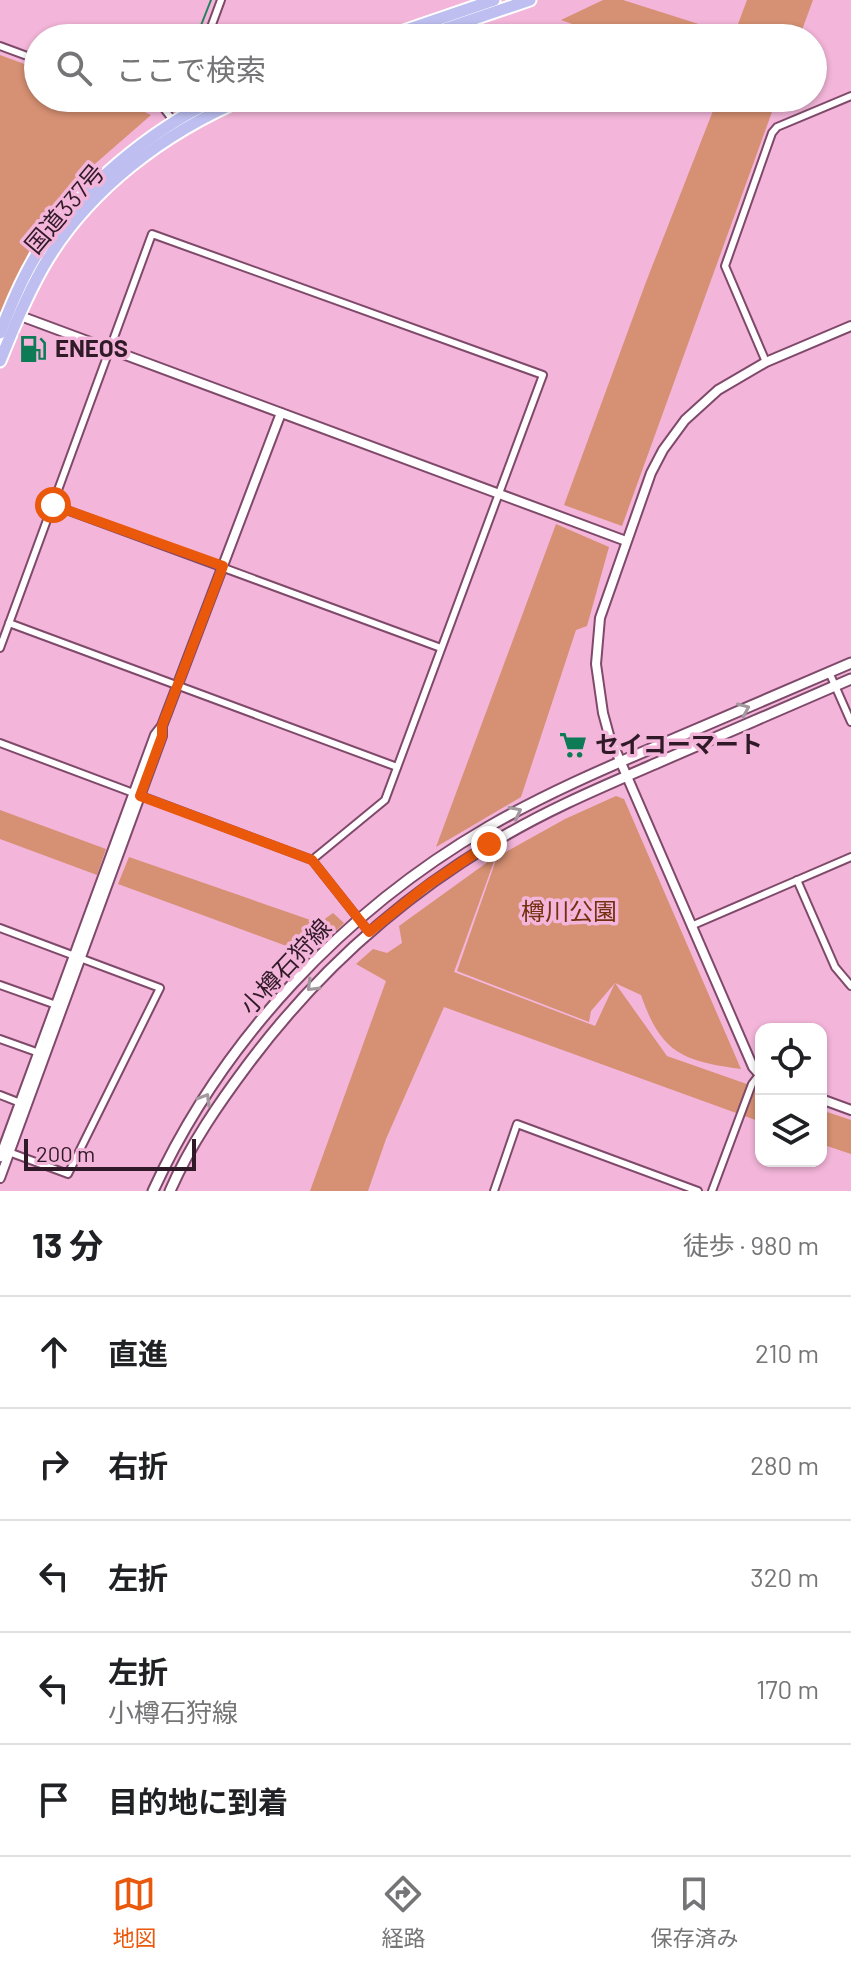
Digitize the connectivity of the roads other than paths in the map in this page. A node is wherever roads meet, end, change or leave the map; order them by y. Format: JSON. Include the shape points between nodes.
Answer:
{"nodes":[{"id":1,"x":221,"y":0,"type":"edge"},
{"id":2,"x":494,"y":0,"type":"edge"},
{"id":3,"x":530,"y":0,"type":"edge"},
{"id":4,"x":212,"y":24,"type":"edge"},
{"id":5,"x":424,"y":24,"type":"edge"},
{"id":6,"x":459,"y":24,"type":"edge"},
{"id":7,"x":0,"y":46,"type":"edge"},
{"id":8,"x":24,"y":55,"type":"edge"},
{"id":9,"x":851,"y":96,"type":"edge"},
{"id":10,"x":827,"y":106,"type":"edge"},
{"id":11,"x":166,"y":112,"type":"edge"},
{"id":12,"x":198,"y":112,"type":"edge"},
{"id":13,"x":213,"y":112,"type":"edge"},
{"id":14,"x":813,"y":112,"type":"edge"},
{"id":15,"x":177,"y":126,"type":"junction"},
{"id":16,"x":14,"y":313,"type":"junction"},
{"id":17,"x":851,"y":326,"type":"edge"},
{"id":18,"x":0,"y":333,"type":"edge"},
{"id":19,"x":111,"y":350,"type":"junction"},
{"id":20,"x":0,"y":361,"type":"edge"},
{"id":21,"x":766,"y":362,"type":"junction"},
{"id":22,"x":281,"y":413,"type":"junction"},
{"id":23,"x":499,"y":494,"type":"junction"},
{"id":24,"x":53,"y":505,"type":"junction"},
{"id":25,"x":626,"y":541,"type":"junction"},
{"id":26,"x":223,"y":566,"type":"junction"},
{"id":27,"x":9,"y":623,"type":"junction"},
{"id":28,"x":0,"y":648,"type":"edge"},
{"id":29,"x":441,"y":648,"type":"junction"},
{"id":30,"x":851,"y":663,"type":"edge"},
{"id":31,"x":829,"y":672,"type":"junction"},
{"id":32,"x":851,"y":679,"type":"edge"},
{"id":33,"x":178,"y":685,"type":"junction"},
{"id":34,"x":836,"y":686,"type":"junction"},
{"id":35,"x":851,"y":722,"type":"edge"},
{"id":36,"x":0,"y":743,"type":"edge"},
{"id":37,"x":621,"y":762,"type":"junction"},
{"id":38,"x":397,"y":767,"type":"junction"},
{"id":39,"x":627,"y":776,"type":"junction"},
{"id":40,"x":136,"y":795,"type":"junction"},
{"id":41,"x":851,"y":857,"type":"edge"},
{"id":42,"x":312,"y":860,"type":"junction"},
{"id":43,"x":797,"y":880,"type":"junction"},
{"id":44,"x":360,"y":919,"type":"junction"},
{"id":45,"x":691,"y":926,"type":"junction"},
{"id":46,"x":0,"y":928,"type":"edge"},
{"id":47,"x":369,"y":932,"type":"junction"},
{"id":48,"x":77,"y":956,"type":"junction"},
{"id":49,"x":0,"y":985,"type":"edge"},
{"id":50,"x":851,"y":986,"type":"edge"},
{"id":51,"x":59,"y":1006,"type":"junction"},
{"id":52,"x":0,"y":1039,"type":"edge"},
{"id":53,"x":42,"y":1054,"type":"junction"},
{"id":54,"x":755,"y":1069,"type":"edge"},
{"id":55,"x":755,"y":1081,"type":"edge"},
{"id":56,"x":0,"y":1095,"type":"edge"},
{"id":57,"x":827,"y":1101,"type":"edge"},
{"id":58,"x":23,"y":1104,"type":"junction"},
{"id":59,"x":851,"y":1110,"type":"edge"},
{"id":60,"x":3,"y":1152,"type":"edge"},
{"id":61,"x":0,"y":1178,"type":"edge"},
{"id":62,"x":153,"y":1191,"type":"edge"},
{"id":63,"x":170,"y":1191,"type":"edge"},
{"id":64,"x":494,"y":1191,"type":"edge"},
{"id":65,"x":698,"y":1191,"type":"edge"},
{"id":66,"x":712,"y":1191,"type":"edge"}],
"edges":[{"from":1,"to":4,"type":"street"},
{"from":2,"to":5,"type":"highway"},
{"from":3,"to":6,"type":"highway"},
{"from":7,"to":8,"type":"street"},
{"from":9,"to":10,"type":"street"},
{"from":11,"to":15,"type":"street"},
{"from":12,"to":15,"type":"highway","name":"国道337号"},
{"from":13,"to":15,"type":"highway","name":"国道337号"},
{"from":14,"to":21,"type":"street","via":[[772,133],[725,266]]},
{"from":15,"to":16,"type":"highway","name":"国道337号","via":[[103,177],[66,218],[37,255]]},
{"from":16,"to":18,"type":"highway","name":"国道337号"},
{"from":16,"to":19,"type":"street"},
{"from":16,"to":20,"type":"highway","name":"国道337号"},
{"from":17,"to":21,"type":"street"},
{"from":19,"to":22,"type":"street"},
{"from":19,"to":23,"type":"street","via":[[152,234],[543,375]]},
{"from":19,"to":24,"type":"street"},
{"from":21,"to":25,"type":"street","via":[[718,390],[675,433],[651,473]]},
{"from":22,"to":23,"type":"street"},
{"from":22,"to":26,"type":"street"},
{"from":23,"to":25,"type":"street"},
{"from":23,"to":29,"type":"street"},
{"from":24,"to":26,"type":"street"},
{"from":24,"to":27,"type":"street"},
{"from":25,"to":37,"type":"street","via":[[602,608],[596,664],[603,713]]},
{"from":26,"to":29,"type":"street"},
{"from":26,"to":33,"type":"street"},
{"from":27,"to":28,"type":"street"},
{"from":27,"to":33,"type":"street"},
{"from":29,"to":38,"type":"street"},
{"from":30,"to":31,"type":"main road","name":"小樽石狩線"},
{"from":31,"to":34,"type":"street"},
{"from":37,"to":31,"type":"main road","name":"小樽石狩線","one_way":true},
{"from":32,"to":34,"type":"main road","name":"小樽石狩線"},
{"from":33,"to":38,"type":"street"},
{"from":33,"to":40,"type":"street"},
{"from":34,"to":35,"type":"street"},
{"from":34,"to":39,"type":"main road","name":"小樽石狩線"},
{"from":36,"to":40,"type":"street"},
{"from":37,"to":39,"type":"street"},
{"from":44,"to":37,"type":"main road","name":"小樽石狩線","one_way":true,"via":[[486,828]]},
{"from":38,"to":42,"type":"street","via":[[380,806]]},
{"from":39,"to":45,"type":"street"},
{"from":39,"to":47,"type":"main road","name":"小樽石狩線","via":[[489,844]]},
{"from":40,"to":42,"type":"street"},
{"from":40,"to":48,"type":"street"},
{"from":41,"to":43,"type":"street"},
{"from":42,"to":44,"type":"street"},
{"from":43,"to":45,"type":"street"},
{"from":43,"to":50,"type":"street","via":[[835,967]]},
{"from":44,"to":47,"type":"street"},
{"from":62,"to":44,"type":"main road","name":"小樽石狩線","one_way":true,"via":[[215,1083],[247,1039]]},
{"from":45,"to":54,"type":"street"},
{"from":46,"to":48,"type":"street"},
{"from":47,"to":63,"type":"main road","name":"小樽石狩線","one_way":true,"via":[[279,1023],[205,1127]]},
{"from":48,"to":51,"type":"street"},
{"from":48,"to":60,"type":"street","via":[[160,988],[68,1174]]},
{"from":49,"to":51,"type":"street"},
{"from":51,"to":53,"type":"street"},
{"from":52,"to":53,"type":"street"},
{"from":53,"to":58,"type":"street"},
{"from":55,"to":66,"type":"street"},
{"from":56,"to":58,"type":"street"},
{"from":57,"to":59,"type":"street"},
{"from":58,"to":60,"type":"street"},
{"from":60,"to":61,"type":"street"},
{"from":64,"to":65,"type":"street","via":[[517,1124]]}]}
